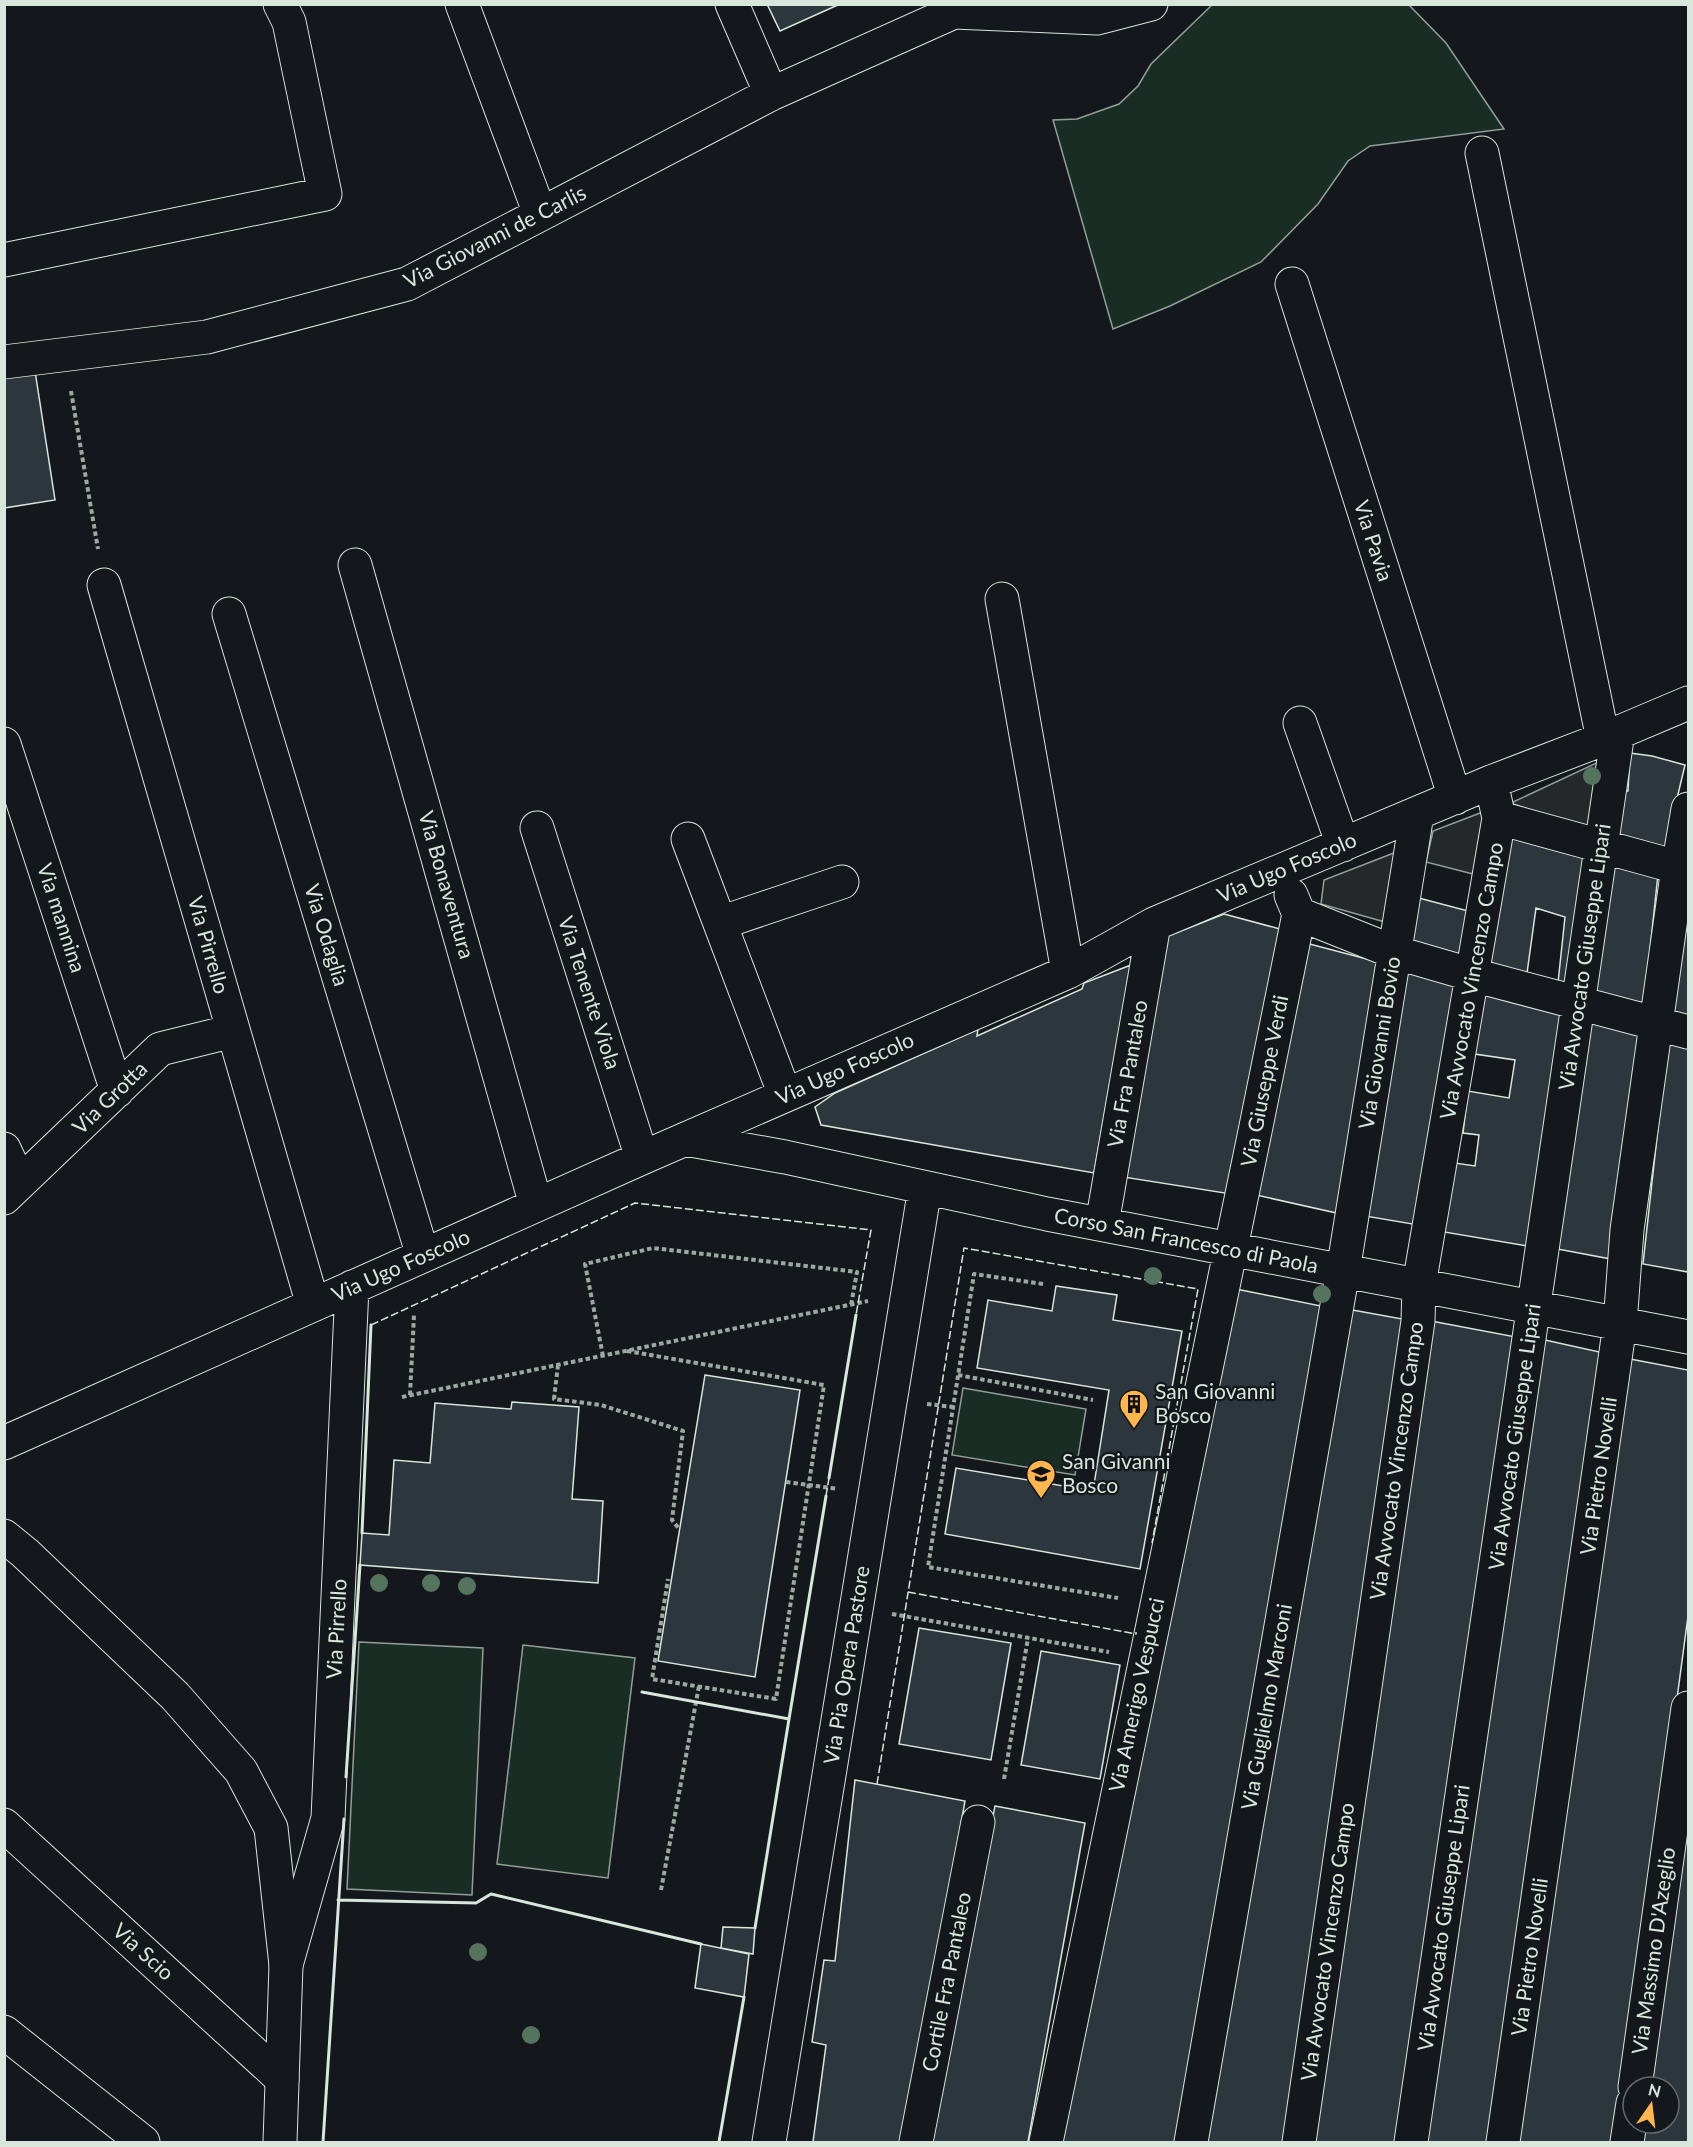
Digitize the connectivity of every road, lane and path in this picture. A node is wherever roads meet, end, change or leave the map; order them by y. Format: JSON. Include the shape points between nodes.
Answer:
{"nodes":[{"id":1,"x":280,"y":4,"type":"edge"},
{"id":2,"x":462,"y":4,"type":"edge"},
{"id":3,"x":732,"y":4,"type":"edge"},
{"id":4,"x":1151,"y":4,"type":"edge"},
{"id":5,"x":771,"y":94,"type":"junction"},
{"id":6,"x":1482,"y":153,"type":"dead end"},
{"id":7,"x":540,"y":214,"type":"junction"},
{"id":8,"x":4,"y":260,"type":"edge"},
{"id":9,"x":1292,"y":284,"type":"dead end"},
{"id":10,"x":65,"y":354,"type":"junction"},
{"id":11,"x":4,"y":362,"type":"edge"},
{"id":12,"x":355,"y":565,"type":"dead end"},
{"id":13,"x":104,"y":585,"type":"joint"},
{"id":14,"x":1002,"y":599,"type":"dead end"},
{"id":15,"x":229,"y":614,"type":"dead end"},
{"id":16,"x":1682,"y":713,"type":"edge"},
{"id":17,"x":1300,"y":723,"type":"dead end"},
{"id":18,"x":1611,"y":736,"type":"junction"},
{"id":19,"x":4,"y":744,"type":"edge"},
{"id":20,"x":1491,"y":782,"type":"junction"},
{"id":21,"x":1455,"y":798,"type":"junction"},
{"id":22,"x":1689,"y":809,"type":"edge"},
{"id":23,"x":1417,"y":814,"type":"junction"},
{"id":24,"x":1499,"y":818,"type":"junction"},
{"id":25,"x":537,"y":828,"type":"dead end"},
{"id":26,"x":688,"y":839,"type":"dead end"},
{"id":27,"x":1343,"y":845,"type":"junction"},
{"id":28,"x":1601,"y":847,"type":"junction"},
{"id":29,"x":1683,"y":869,"type":"edge"},
{"id":30,"x":1281,"y":871,"type":"junction"},
{"id":31,"x":842,"y":882,"type":"dead end"},
{"id":32,"x":1299,"y":914,"type":"junction"},
{"id":33,"x":720,"y":923,"type":"junction"},
{"id":34,"x":1154,"y":924,"type":"junction"},
{"id":35,"x":1394,"y":951,"type":"junction"},
{"id":36,"x":1068,"y":972,"type":"junction"},
{"id":37,"x":1473,"y":975,"type":"junction"},
{"id":38,"x":1578,"y":1003,"type":"junction"},
{"id":39,"x":1655,"y":1024,"type":"junction"},
{"id":40,"x":233,"y":1031,"type":"junction"},
{"id":41,"x":1689,"y":1032,"type":"edge"},
{"id":42,"x":117,"y":1091,"type":"junction"},
{"id":43,"x":785,"y":1095,"type":"junction"},
{"id":44,"x":685,"y":1139,"type":"junction"},
{"id":45,"x":4,"y":1149,"type":"edge"},
{"id":46,"x":642,"y":1158,"type":"junction"},
{"id":47,"x":925,"y":1188,"type":"junction"},
{"id":48,"x":12,"y":1190,"type":"edge"},
{"id":49,"x":536,"y":1205,"type":"junction"},
{"id":50,"x":1102,"y":1224,"type":"junction"},
{"id":51,"x":1232,"y":1249,"type":"junction"},
{"id":52,"x":423,"y":1256,"type":"junction"},
{"id":53,"x":1343,"y":1271,"type":"junction"},
{"id":54,"x":1043,"y":1284,"type":"dead end"},
{"id":55,"x":1419,"y":1285,"type":"junction"},
{"id":56,"x":352,"y":1287,"type":"junction"},
{"id":57,"x":907,"y":1294,"type":"junction"},
{"id":58,"x":313,"y":1305,"type":"junction"},
{"id":59,"x":851,"y":1305,"type":"junction"},
{"id":60,"x":1534,"y":1307,"type":"junction"},
{"id":61,"x":414,"y":1315,"type":"dead end"},
{"id":62,"x":1620,"y":1324,"type":"junction"},
{"id":63,"x":1689,"y":1337,"type":"edge"},
{"id":64,"x":627,"y":1351,"type":"junction"},
{"id":65,"x":603,"y":1356,"type":"junction"},
{"id":66,"x":558,"y":1365,"type":"junction"},
{"id":67,"x":958,"y":1375,"type":"junction"},
{"id":68,"x":410,"y":1395,"type":"junction"},
{"id":69,"x":402,"y":1397,"type":"dead end"},
{"id":70,"x":1093,"y":1400,"type":"dead end"},
{"id":71,"x":938,"y":1405,"type":"dead end"},
{"id":72,"x":953,"y":1407,"type":"junction"},
{"id":73,"x":4,"y":1443,"type":"edge"},
{"id":74,"x":786,"y":1482,"type":"dead end"},
{"id":75,"x":809,"y":1485,"type":"junction"},
{"id":76,"x":827,"y":1487,"type":"dead end"},
{"id":77,"x":680,"y":1530,"type":"dead end"},
{"id":78,"x":4,"y":1536,"type":"edge"},
{"id":79,"x":668,"y":1579,"type":"dead end"},
{"id":80,"x":1118,"y":1598,"type":"dead end"},
{"id":81,"x":904,"y":1616,"type":"dead end"},
{"id":82,"x":1028,"y":1638,"type":"junction"},
{"id":83,"x":1116,"y":1653,"type":"dead end"},
{"id":84,"x":699,"y":1686,"type":"junction"},
{"id":85,"x":1689,"y":1708,"type":"edge"},
{"id":86,"x":1004,"y":1779,"type":"dead end"},
{"id":87,"x":978,"y":1822,"type":"dead end"},
{"id":88,"x":4,"y":1825,"type":"edge"},
{"id":89,"x":661,"y":1890,"type":"dead end"},
{"id":90,"x":286,"y":1965,"type":"junction"},
{"id":91,"x":4,"y":2032,"type":"edge"},
{"id":92,"x":1637,"y":2075,"type":"edge"},
{"id":93,"x":282,"y":2079,"type":"junction"},
{"id":94,"x":143,"y":2142,"type":"edge"},
{"id":95,"x":280,"y":2142,"type":"edge"},
{"id":96,"x":769,"y":2142,"type":"edge"},
{"id":97,"x":916,"y":2142,"type":"edge"},
{"id":98,"x":1046,"y":2142,"type":"edge"},
{"id":99,"x":1191,"y":2142,"type":"edge"},
{"id":100,"x":1299,"y":2142,"type":"edge"},
{"id":101,"x":1411,"y":2142,"type":"edge"},
{"id":102,"x":1503,"y":2142,"type":"edge"}],
"edges":[{"from":1,"to":8,"type":"street","via":[[289,22],[325,194]]},
{"from":2,"to":7,"type":"street"},
{"from":3,"to":5,"type":"street"},
{"from":4,"to":5,"type":"street","name":"Via Giovanni de Carlis","via":[[1097,18],[954,12]]},
{"from":5,"to":7,"type":"street","name":"Via Giovanni de Carlis"},
{"from":6,"to":18,"type":"street"},
{"from":7,"to":10,"type":"street","name":"Via Giovanni de Carlis","via":[[407,284],[207,337]]},
{"from":9,"to":21,"type":"street","name":"Via Pavia"},
{"from":10,"to":11,"type":"street","name":"Via Giovanni de Carlis"},
{"from":10,"to":13,"type":"path"},
{"from":12,"to":49,"type":"street","name":"Via Bonaventura"},
{"from":13,"to":40,"type":"street","name":"Via Pirrello"},
{"from":14,"to":36,"type":"street"},
{"from":15,"to":52,"type":"street","name":"Via Odaglia"},
{"from":16,"to":18,"type":"street","name":"Via Ugo Foscolo"},
{"from":17,"to":27,"type":"street"},
{"from":18,"to":20,"type":"street","name":"Via Ugo Foscolo"},
{"from":18,"to":28,"type":"street","name":"Via Avvocato Giuseppe Lipari"},
{"from":19,"to":42,"type":"street","name":"Via mannina"},
{"from":20,"to":21,"type":"street","name":"Via Ugo Foscolo"},
{"from":20,"to":24,"type":"street","name":"Via Avvocato Vincenzo Campo"},
{"from":21,"to":23,"type":"street","name":"Via Ugo Foscolo"},
{"from":22,"to":29,"type":"street","name":"Via Pietro Novelli"},
{"from":23,"to":27,"type":"street","name":"Via Ugo Foscolo"},
{"from":23,"to":35,"type":"street","name":"Via Giovanni Bovio"},
{"from":24,"to":28,"type":"street"},
{"from":24,"to":37,"type":"street","name":"Via Avvocato Vincenzo Campo"},
{"from":25,"to":46,"type":"street","name":"Via Tenente Viola"},
{"from":26,"to":33,"type":"street"},
{"from":27,"to":30,"type":"street","name":"Via Ugo Foscolo"},
{"from":28,"to":29,"type":"street"},
{"from":28,"to":38,"type":"street","name":"Via Avvocato Giuseppe Lipari"},
{"from":29,"to":39,"type":"street","name":"Via Pietro Novelli"},
{"from":30,"to":32,"type":"street"},
{"from":30,"to":34,"type":"street","name":"Via Ugo Foscolo"},
{"from":31,"to":33,"type":"street"},
{"from":32,"to":35,"type":"street"},
{"from":32,"to":51,"type":"street","name":"Via Giuseppe Verdi"},
{"from":33,"to":43,"type":"street"},
{"from":34,"to":36,"type":"street","name":"Via Ugo Foscolo"},
{"from":34,"to":50,"type":"street","name":"Via Fra Pantaleo"},
{"from":35,"to":37,"type":"street"},
{"from":35,"to":53,"type":"street","name":"Via Giovanni Bovio"},
{"from":36,"to":43,"type":"street","name":"Via Ugo Foscolo"},
{"from":37,"to":38,"type":"street"},
{"from":37,"to":55,"type":"street","name":"Via Avvocato Vincenzo Campo"},
{"from":38,"to":39,"type":"street"},
{"from":38,"to":60,"type":"street","name":"Via Avvocato Giuseppe Lipari"},
{"from":39,"to":41,"type":"street"},
{"from":39,"to":62,"type":"street","name":"Via Pietro Novelli","via":[[1627,1230]]},
{"from":40,"to":42,"type":"street","name":"Via Grotta","via":[[160,1049]]},
{"from":40,"to":58,"type":"street","name":"Via Pirrello"},
{"from":42,"to":48,"type":"street","name":"Via Grotta"},
{"from":43,"to":44,"type":"street","name":"Via Ugo Foscolo"},
{"from":44,"to":46,"type":"street","name":"Via Ugo Foscolo"},
{"from":44,"to":47,"type":"street","name":"Corso San Francesco di Paola"},
{"from":45,"to":48,"type":"street"},
{"from":46,"to":49,"type":"street","name":"Via Ugo Foscolo"},
{"from":47,"to":50,"type":"street","name":"Corso San Francesco di Paola"},
{"from":47,"to":57,"type":"street","name":"Via Pia Opera Pastore"},
{"from":49,"to":52,"type":"street","name":"Via Ugo Foscolo"},
{"from":50,"to":51,"type":"street","name":"Corso San Francesco di Paola"},
{"from":51,"to":53,"type":"street","name":"Corso San Francesco di Paola"},
{"from":51,"to":98,"type":"street","name":"Via Amerigo Vespucci"},
{"from":52,"to":56,"type":"street","name":"Via Ugo Foscolo"},
{"from":53,"to":55,"type":"street","name":"Corso San Francesco di Paola"},
{"from":53,"to":99,"type":"street","name":"Via Guglielmo Marconi"},
{"from":54,"to":67,"type":"path","via":[[974,1274]]},
{"from":55,"to":60,"type":"street","name":"Corso San Francesco di Paola"},
{"from":55,"to":100,"type":"street","name":"Via Avvocato Vincenzo Campo","via":[[1418,1321]]},
{"from":56,"to":58,"type":"street","name":"Via Ugo Foscolo"},
{"from":56,"to":90,"type":"street","name":"Via Pirrello","via":[[328,1818]]},
{"from":57,"to":59,"type":"path"},
{"from":57,"to":96,"type":"street","name":"Via Pia Opera Pastore"},
{"from":58,"to":73,"type":"street","name":"Via Ugo Foscolo"},
{"from":59,"to":64,"type":"path"},
{"from":59,"to":65,"type":"path","via":[[857,1272],[653,1248],[585,1264]]},
{"from":60,"to":62,"type":"street","name":"Corso San Francesco di Paola"},
{"from":60,"to":101,"type":"street","name":"Via Avvocato Giuseppe Lipari"},
{"from":61,"to":68,"type":"path"},
{"from":62,"to":63,"type":"street","name":"Corso San Francesco di Paola"},
{"from":62,"to":102,"type":"street","name":"Via Pietro Novelli"},
{"from":64,"to":65,"type":"path"},
{"from":64,"to":75,"type":"path","via":[[824,1385]]},
{"from":65,"to":66,"type":"path"},
{"from":66,"to":68,"type":"path"},
{"from":66,"to":77,"type":"path","via":[[554,1399],[602,1406],[683,1431],[672,1520]]},
{"from":67,"to":70,"type":"path"},
{"from":67,"to":72,"type":"path"},
{"from":68,"to":69,"type":"path"},
{"from":71,"to":72,"type":"path"},
{"from":72,"to":80,"type":"path","via":[[928,1567]]},
{"from":74,"to":75,"type":"path"},
{"from":75,"to":76,"type":"path"},
{"from":75,"to":84,"type":"path","via":[[776,1699]]},
{"from":78,"to":90,"type":"street","via":[[175,1696],[241,1772],[271,1828]]},
{"from":79,"to":84,"type":"path","via":[[652,1679]]},
{"from":81,"to":82,"type":"path"},
{"from":82,"to":83,"type":"path"},
{"from":82,"to":86,"type":"path"},
{"from":84,"to":89,"type":"path"},
{"from":85,"to":92,"type":"street","name":"Via Massimo D'Azeglio"},
{"from":87,"to":97,"type":"street","name":"Cortile Fra Pantaleo"},
{"from":88,"to":93,"type":"street","name":"Via Scio"},
{"from":90,"to":93,"type":"street"},
{"from":91,"to":94,"type":"street"},
{"from":93,"to":95,"type":"street"}]}
